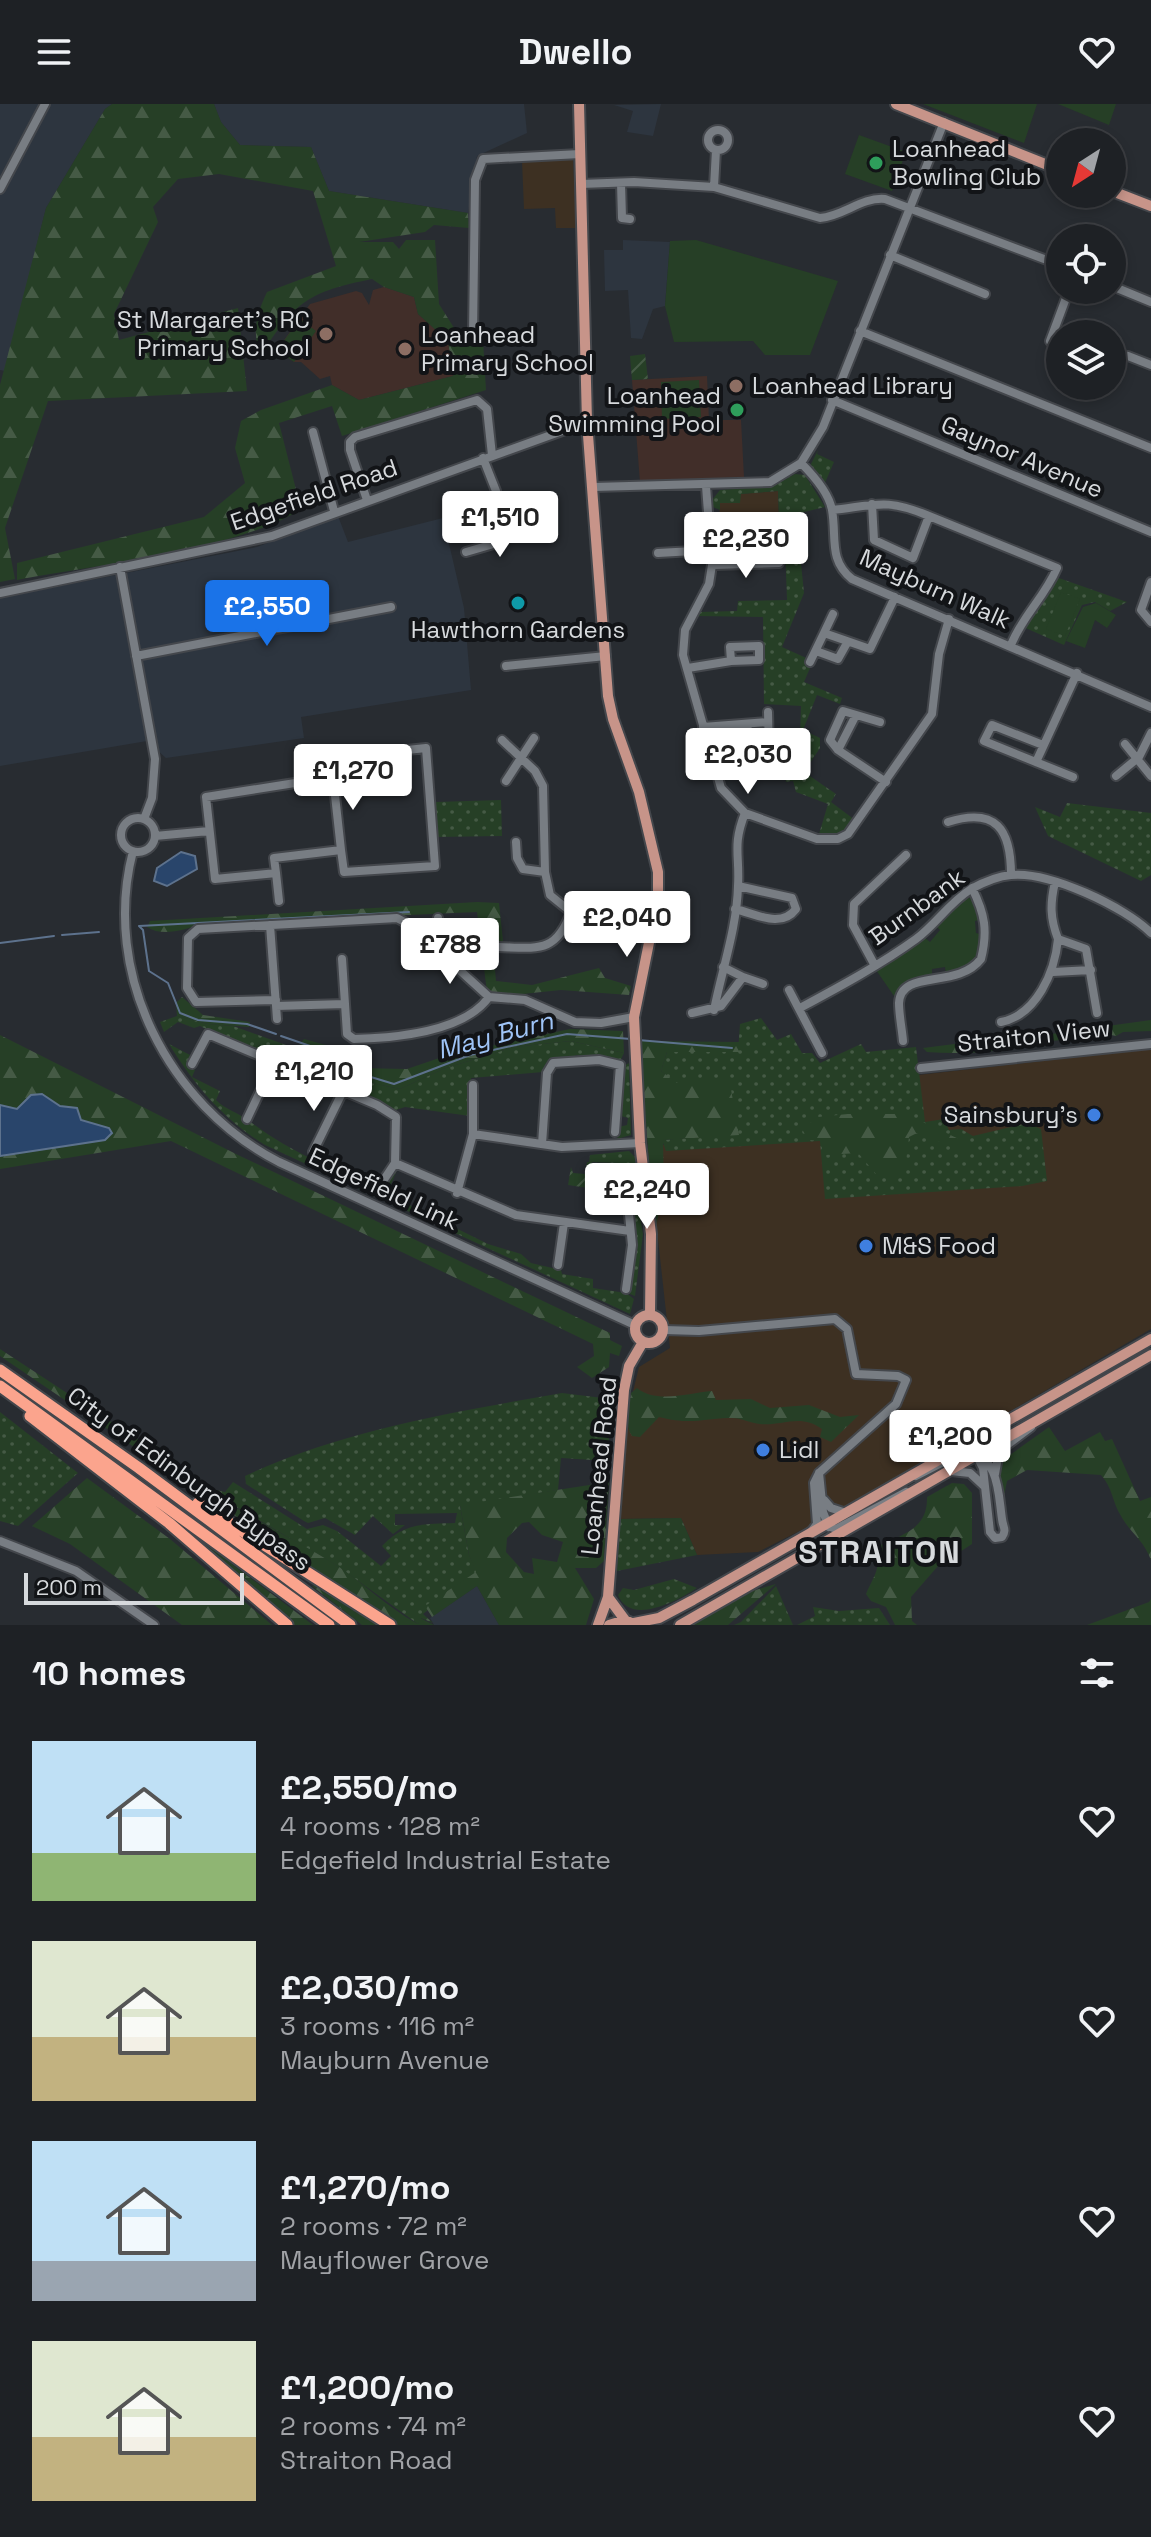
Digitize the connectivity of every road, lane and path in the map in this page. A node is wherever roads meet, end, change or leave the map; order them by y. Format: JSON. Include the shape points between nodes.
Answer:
{"nodes":[{"id":1,"x":45,"y":104,"type":"edge"},
{"id":2,"x":579,"y":104,"type":"edge"},
{"id":3,"x":896,"y":104,"type":"edge"},
{"id":4,"x":944,"y":122,"type":"junction"},
{"id":5,"x":716,"y":150,"type":"dead end"},
{"id":6,"x":580,"y":154,"type":"junction"},
{"id":7,"x":1046,"y":164,"type":"edge"},
{"id":8,"x":621,"y":183,"type":"junction"},
{"id":9,"x":581,"y":184,"type":"junction"},
{"id":10,"x":714,"y":187,"type":"junction"},
{"id":11,"x":0,"y":189,"type":"edge"},
{"id":12,"x":1151,"y":193,"type":"edge"},
{"id":13,"x":1126,"y":196,"type":"edge"},
{"id":14,"x":1149,"y":205,"type":"edge"},
{"id":15,"x":907,"y":207,"type":"junction"},
{"id":16,"x":630,"y":219,"type":"dead end"},
{"id":17,"x":890,"y":255,"type":"junction"},
{"id":18,"x":1046,"y":260,"type":"edge"},
{"id":19,"x":1126,"y":292,"type":"edge"},
{"id":20,"x":985,"y":294,"type":"dead end"},
{"id":21,"x":1151,"y":302,"type":"edge"},
{"id":22,"x":860,"y":331,"type":"junction"},
{"id":23,"x":473,"y":335,"type":"dead end"},
{"id":24,"x":1128,"y":356,"type":"dead end"},
{"id":25,"x":1151,"y":365,"type":"edge"},
{"id":26,"x":832,"y":400,"type":"junction"},
{"id":27,"x":587,"y":422,"type":"junction"},
{"id":28,"x":312,"y":438,"type":"dead end"},
{"id":29,"x":1151,"y":448,"type":"edge"},
{"id":30,"x":488,"y":456,"type":"junction"},
{"id":31,"x":801,"y":463,"type":"junction"},
{"id":32,"x":706,"y":486,"type":"junction"},
{"id":33,"x":594,"y":487,"type":"junction"},
{"id":34,"x":367,"y":500,"type":"junction"},
{"id":35,"x":872,"y":504,"type":"junction"},
{"id":36,"x":832,"y":510,"type":"junction"},
{"id":37,"x":334,"y":511,"type":"junction"},
{"id":38,"x":929,"y":516,"type":"junction"},
{"id":39,"x":1151,"y":532,"type":"edge"},
{"id":40,"x":525,"y":533,"type":"dead end"},
{"id":41,"x":500,"y":536,"type":"junction"},
{"id":42,"x":711,"y":550,"type":"junction"},
{"id":43,"x":466,"y":552,"type":"dead end"},
{"id":44,"x":658,"y":553,"type":"dead end"},
{"id":45,"x":779,"y":563,"type":"dead end"},
{"id":46,"x":712,"y":565,"type":"junction"},
{"id":47,"x":121,"y":571,"type":"junction"},
{"id":48,"x":1151,"y":582,"type":"edge"},
{"id":49,"x":0,"y":593,"type":"edge"},
{"id":50,"x":895,"y":597,"type":"junction"},
{"id":51,"x":391,"y":607,"type":"dead end"},
{"id":52,"x":833,"y":614,"type":"dead end"},
{"id":53,"x":949,"y":619,"type":"junction"},
{"id":54,"x":1151,"y":622,"type":"edge"},
{"id":55,"x":824,"y":633,"type":"junction"},
{"id":56,"x":847,"y":643,"type":"junction"},
{"id":57,"x":1011,"y":645,"type":"junction"},
{"id":58,"x":816,"y":651,"type":"junction"},
{"id":59,"x":136,"y":656,"type":"junction"},
{"id":60,"x":606,"y":656,"type":"junction"},
{"id":61,"x":731,"y":661,"type":"dead end"},
{"id":62,"x":810,"y":662,"type":"dead end"},
{"id":63,"x":506,"y":666,"type":"dead end"},
{"id":64,"x":688,"y":668,"type":"junction"},
{"id":65,"x":1077,"y":673,"type":"junction"},
{"id":66,"x":1151,"y":707,"type":"edge"},
{"id":67,"x":880,"y":722,"type":"dead end"},
{"id":68,"x":747,"y":724,"type":"junction"},
{"id":69,"x":703,"y":727,"type":"junction"},
{"id":70,"x":1151,"y":733,"type":"edge"},
{"id":71,"x":534,"y":738,"type":"dead end"},
{"id":72,"x":502,"y":740,"type":"dead end"},
{"id":73,"x":1125,"y":744,"type":"dead end"},
{"id":74,"x":1043,"y":745,"type":"junction"},
{"id":75,"x":519,"y":757,"type":"junction"},
{"id":76,"x":1139,"y":757,"type":"junction"},
{"id":77,"x":1036,"y":762,"type":"junction"},
{"id":78,"x":1116,"y":776,"type":"dead end"},
{"id":79,"x":1151,"y":776,"type":"edge"},
{"id":80,"x":333,"y":777,"type":"junction"},
{"id":81,"x":1073,"y":777,"type":"dead end"},
{"id":82,"x":506,"y":781,"type":"dead end"},
{"id":83,"x":886,"y":782,"type":"junction"},
{"id":84,"x":745,"y":813,"type":"junction"},
{"id":85,"x":144,"y":819,"type":"junction"},
{"id":86,"x":948,"y":822,"type":"dead end"},
{"id":87,"x":209,"y":831,"type":"junction"},
{"id":88,"x":194,"y":832,"type":"junction"},
{"id":89,"x":155,"y":836,"type":"junction"},
{"id":90,"x":516,"y":842,"type":"dead end"},
{"id":91,"x":211,"y":845,"type":"junction"},
{"id":92,"x":341,"y":850,"type":"junction"},
{"id":93,"x":133,"y":851,"type":"junction"},
{"id":94,"x":900,"y":858,"type":"dead end"},
{"id":95,"x":545,"y":872,"type":"junction"},
{"id":96,"x":276,"y":873,"type":"junction"},
{"id":97,"x":1011,"y":875,"type":"junction"},
{"id":98,"x":1055,"y":882,"type":"junction"},
{"id":99,"x":738,"y":886,"type":"junction"},
{"id":100,"x":972,"y":888,"type":"junction"},
{"id":101,"x":279,"y":901,"type":"dead end"},
{"id":102,"x":735,"y":909,"type":"junction"},
{"id":103,"x":571,"y":912,"type":"junction"},
{"id":104,"x":438,"y":918,"type":"dead end"},
{"id":105,"x":270,"y":925,"type":"junction"},
{"id":106,"x":1151,"y":933,"type":"edge"},
{"id":107,"x":649,"y":936,"type":"junction"},
{"id":108,"x":1058,"y":939,"type":"junction"},
{"id":109,"x":502,"y":945,"type":"dead end"},
{"id":110,"x":431,"y":946,"type":"junction"},
{"id":111,"x":342,"y":959,"type":"dead end"},
{"id":112,"x":874,"y":964,"type":"junction"},
{"id":113,"x":723,"y":967,"type":"junction"},
{"id":114,"x":1091,"y":970,"type":"junction"},
{"id":115,"x":1053,"y":972,"type":"junction"},
{"id":116,"x":743,"y":977,"type":"junction"},
{"id":117,"x":763,"y":984,"type":"dead end"},
{"id":118,"x":789,"y":990,"type":"dead end"},
{"id":119,"x":489,"y":997,"type":"junction"},
{"id":120,"x":276,"y":1003,"type":"junction"},
{"id":121,"x":345,"y":1004,"type":"junction"},
{"id":122,"x":800,"y":1008,"type":"junction"},
{"id":123,"x":714,"y":1010,"type":"junction"},
{"id":124,"x":692,"y":1013,"type":"dead end"},
{"id":125,"x":1097,"y":1013,"type":"dead end"},
{"id":126,"x":634,"y":1017,"type":"junction"},
{"id":127,"x":277,"y":1019,"type":"dead end"},
{"id":128,"x":1005,"y":1024,"type":"dead end"},
{"id":129,"x":198,"y":1029,"type":"dead end"},
{"id":130,"x":208,"y":1034,"type":"junction"},
{"id":131,"x":903,"y":1041,"type":"dead end"},
{"id":132,"x":1151,"y":1044,"type":"edge"},
{"id":133,"x":822,"y":1053,"type":"dead end"},
{"id":134,"x":275,"y":1060,"type":"junction"},
{"id":135,"x":192,"y":1064,"type":"dead end"},
{"id":136,"x":921,"y":1068,"type":"dead end"},
{"id":137,"x":473,"y":1085,"type":"dead end"},
{"id":138,"x":344,"y":1089,"type":"junction"},
{"id":139,"x":247,"y":1119,"type":"dead end"},
{"id":140,"x":615,"y":1132,"type":"dead end"},
{"id":141,"x":473,"y":1134,"type":"junction"},
{"id":142,"x":640,"y":1143,"type":"junction"},
{"id":143,"x":542,"y":1144,"type":"junction"},
{"id":144,"x":313,"y":1152,"type":"dead end"},
{"id":145,"x":395,"y":1163,"type":"junction"},
{"id":146,"x":625,"y":1173,"type":"dead end"},
{"id":147,"x":379,"y":1187,"type":"dead end"},
{"id":148,"x":457,"y":1193,"type":"junction"},
{"id":149,"x":564,"y":1223,"type":"junction"},
{"id":150,"x":630,"y":1231,"type":"junction"},
{"id":151,"x":558,"y":1265,"type":"dead end"},
{"id":152,"x":626,"y":1289,"type":"dead end"},
{"id":153,"x":650,"y":1314,"type":"junction"},
{"id":154,"x":635,"y":1325,"type":"junction"},
{"id":155,"x":664,"y":1330,"type":"junction"},
{"id":156,"x":1151,"y":1339,"type":"edge"},
{"id":157,"x":643,"y":1342,"type":"junction"},
{"id":158,"x":1151,"y":1355,"type":"edge"},
{"id":159,"x":0,"y":1370,"type":"edge"},
{"id":160,"x":0,"y":1386,"type":"edge"},
{"id":161,"x":0,"y":1393,"type":"edge"},
{"id":162,"x":1037,"y":1420,"type":"junction"},
{"id":163,"x":982,"y":1436,"type":"junction"},
{"id":164,"x":977,"y":1455,"type":"junction"},
{"id":165,"x":139,"y":1468,"type":"junction"},
{"id":166,"x":948,"y":1471,"type":"junction"},
{"id":167,"x":819,"y":1473,"type":"junction"},
{"id":168,"x":995,"y":1474,"type":"junction"},
{"id":169,"x":907,"y":1478,"type":"junction"},
{"id":170,"x":984,"y":1487,"type":"junction"},
{"id":171,"x":914,"y":1491,"type":"junction"},
{"id":172,"x":823,"y":1499,"type":"junction"},
{"id":173,"x":846,"y":1513,"type":"junction"},
{"id":174,"x":825,"y":1524,"type":"junction"},
{"id":175,"x":1003,"y":1525,"type":"junction"},
{"id":176,"x":991,"y":1526,"type":"junction"},
{"id":177,"x":0,"y":1541,"type":"edge"},
{"id":178,"x":826,"y":1541,"type":"junction"},
{"id":179,"x":608,"y":1597,"type":"junction"},
{"id":180,"x":632,"y":1623,"type":"edge"},
{"id":181,"x":154,"y":1625,"type":"edge"},
{"id":182,"x":287,"y":1625,"type":"edge"},
{"id":183,"x":329,"y":1625,"type":"edge"},
{"id":184,"x":350,"y":1625,"type":"edge"},
{"id":185,"x":390,"y":1625,"type":"edge"},
{"id":186,"x":598,"y":1625,"type":"edge"},
{"id":187,"x":609,"y":1625,"type":"edge"},
{"id":188,"x":680,"y":1625,"type":"edge"}],
"edges":[{"from":1,"to":11,"type":"street"},
{"from":2,"to":6,"type":"main road"},
{"from":3,"to":4,"type":"main road"},
{"from":4,"to":7,"type":"main road"},
{"from":4,"to":15,"type":"street"},
{"from":5,"to":10,"type":"street"},
{"from":6,"to":9,"type":"main road"},
{"from":6,"to":23,"type":"street","via":[[483,159],[475,180]]},
{"from":8,"to":9,"type":"street"},
{"from":8,"to":10,"type":"street"},
{"from":8,"to":16,"type":"street","via":[[622,218]]},
{"from":9,"to":27,"type":"main road"},
{"from":10,"to":15,"type":"street","via":[[820,218],[877,198]]},
{"from":12,"to":14,"type":"street"},
{"from":13,"to":14,"type":"main road"},
{"from":15,"to":17,"type":"street"},
{"from":15,"to":18,"type":"street"},
{"from":17,"to":20,"type":"street"},
{"from":17,"to":22,"type":"street"},
{"from":19,"to":21,"type":"street"},
{"from":22,"to":26,"type":"street"},
{"from":22,"to":29,"type":"street"},
{"from":24,"to":25,"type":"street"},
{"from":26,"to":31,"type":"street","via":[[817,441]]},
{"from":26,"to":39,"type":"street","name":"Gaynor Avenue"},
{"from":27,"to":30,"type":"street","name":"Edgefield Road"},
{"from":27,"to":33,"type":"main road"},
{"from":28,"to":37,"type":"street"},
{"from":30,"to":34,"type":"street","name":"Edgefield Road"},
{"from":30,"to":34,"type":"street","via":[[487,409],[477,400],[355,437],[350,450]]},
{"from":30,"to":41,"type":"street"},
{"from":31,"to":32,"type":"street","via":[[770,482]]},
{"from":31,"to":36,"type":"street","name":"Mayburn Walk","via":[[827,495]]},
{"from":32,"to":33,"type":"street"},
{"from":32,"to":42,"type":"street"},
{"from":33,"to":60,"type":"main road"},
{"from":34,"to":37,"type":"street","name":"Edgefield Road"},
{"from":35,"to":36,"type":"street"},
{"from":35,"to":38,"type":"street","via":[[900,503]]},
{"from":35,"to":38,"type":"street","via":[[874,540],[913,558]]},
{"from":36,"to":50,"type":"street","name":"Mayburn Walk","via":[[838,564],[852,579]]},
{"from":37,"to":47,"type":"street","name":"Edgefield Road","via":[[272,536]]},
{"from":38,"to":57,"type":"street","via":[[1057,568],[1041,599],[1023,616]]},
{"from":40,"to":41,"type":"street"},
{"from":41,"to":43,"type":"street","via":[[497,543]]},
{"from":42,"to":44,"type":"street"},
{"from":42,"to":46,"type":"street"},
{"from":45,"to":46,"type":"street"},
{"from":46,"to":64,"type":"street","via":[[709,584],[685,630]]},
{"from":47,"to":49,"type":"street","name":"Edgefield Road"},
{"from":47,"to":59,"type":"street","name":"Edgefield Link"},
{"from":48,"to":54,"type":"street","via":[[1141,610]]},
{"from":50,"to":53,"type":"street","name":"Mayburn Walk"},
{"from":50,"to":56,"type":"street","via":[[873,646],[866,650]]},
{"from":51,"to":59,"type":"street"},
{"from":52,"to":55,"type":"street"},
{"from":53,"to":57,"type":"street","name":"Mayburn Walk"},
{"from":53,"to":83,"type":"street","via":[[932,714]]},
{"from":55,"to":56,"type":"street"},
{"from":55,"to":58,"type":"street"},
{"from":56,"to":58,"type":"street","via":[[838,659]]},
{"from":57,"to":65,"type":"street","name":"Mayburn Walk"},
{"from":58,"to":62,"type":"street"},
{"from":59,"to":85,"type":"street","name":"Edgefield Link","via":[[155,779]]},
{"from":60,"to":63,"type":"street"},
{"from":60,"to":107,"type":"main road","via":[[613,719],[650,830],[659,887]]},
{"from":61,"to":64,"type":"street"},
{"from":64,"to":69,"type":"street"},
{"from":65,"to":66,"type":"street","name":"Mayburn Walk"},
{"from":65,"to":74,"type":"street"},
{"from":67,"to":83,"type":"street","via":[[843,711],[830,740]]},
{"from":68,"to":68,"type":"street","via":[[751,752],[769,751],[768,717]]},
{"from":68,"to":69,"type":"street"},
{"from":69,"to":84,"type":"street","via":[[721,788]]},
{"from":70,"to":76,"type":"street"},
{"from":71,"to":75,"type":"street"},
{"from":72,"to":75,"type":"street"},
{"from":73,"to":76,"type":"street"},
{"from":74,"to":77,"type":"street"},
{"from":74,"to":77,"type":"street","via":[[992,725],[984,741]]},
{"from":75,"to":82,"type":"street"},
{"from":75,"to":95,"type":"street","via":[[541,779],[546,795]]},
{"from":76,"to":78,"type":"street"},
{"from":76,"to":79,"type":"street"},
{"from":77,"to":81,"type":"street"},
{"from":80,"to":87,"type":"street","via":[[206,797]]},
{"from":80,"to":92,"type":"street"},
{"from":80,"to":92,"type":"street","via":[[331,758],[426,748],[435,866],[344,872]]},
{"from":83,"to":84,"type":"street","via":[[855,826],[838,839],[817,839]]},
{"from":84,"to":99,"type":"street","via":[[735,844]]},
{"from":85,"to":89,"type":"street"},
{"from":85,"to":93,"type":"street","name":"Edgefield Link","via":[[128,821],[121,830],[124,845]]},
{"from":86,"to":97,"type":"street","via":[[963,814],[991,820],[1011,848]]},
{"from":87,"to":88,"type":"street"},
{"from":87,"to":91,"type":"street"},
{"from":88,"to":89,"type":"street"},
{"from":88,"to":91,"type":"street"},
{"from":89,"to":93,"type":"street","via":[[149,848]]},
{"from":90,"to":95,"type":"street","via":[[523,869]]},
{"from":91,"to":96,"type":"street","via":[[215,879]]},
{"from":92,"to":96,"type":"street","via":[[274,858]]},
{"from":93,"to":154,"type":"street","name":"Edgefield Link","via":[[125,921],[136,990],[165,1055],[208,1113],[279,1162]]},
{"from":94,"to":112,"type":"street","via":[[863,892],[851,914]]},
{"from":95,"to":103,"type":"street","via":[[550,895]]},
{"from":96,"to":101,"type":"street"},
{"from":97,"to":98,"type":"street","name":"Burnbank"},
{"from":97,"to":100,"type":"street","name":"Burnbank"},
{"from":98,"to":106,"type":"street","name":"Burnbank","via":[[1130,916]]},
{"from":98,"to":108,"type":"street","via":[[1050,904]]},
{"from":99,"to":102,"type":"street"},
{"from":99,"to":102,"type":"street","via":[[792,898],[796,909],[782,921]]},
{"from":100,"to":112,"type":"street","name":"Burnbank","via":[[916,939]]},
{"from":100,"to":131,"type":"street","via":[[986,927],[981,959],[960,977],[909,986],[899,1001],[906,1025]]},
{"from":102,"to":113,"type":"street"},
{"from":103,"to":107,"type":"street","via":[[605,914]]},
{"from":103,"to":109,"type":"street","via":[[553,943],[533,948]]},
{"from":104,"to":110,"type":"street","via":[[438,937]]},
{"from":105,"to":110,"type":"street","via":[[397,918]]},
{"from":105,"to":120,"type":"street"},
{"from":105,"to":120,"type":"street","via":[[192,933],[186,946],[187,988],[190,997],[203,1004]]},
{"from":107,"to":126,"type":"main road"},
{"from":108,"to":114,"type":"street","via":[[1086,949]]},
{"from":108,"to":115,"type":"street"},
{"from":110,"to":119,"type":"street"},
{"from":111,"to":121,"type":"street"},
{"from":112,"to":122,"type":"street","name":"Burnbank"},
{"from":113,"to":116,"type":"street"},
{"from":113,"to":123,"type":"street"},
{"from":114,"to":115,"type":"street"},
{"from":114,"to":125,"type":"street"},
{"from":115,"to":128,"type":"street","via":[[1033,1003]]},
{"from":116,"to":117,"type":"street"},
{"from":116,"to":123,"type":"street"},
{"from":118,"to":122,"type":"street"},
{"from":119,"to":121,"type":"street","via":[[479,1008],[421,1034],[368,1039],[349,1037]]},
{"from":119,"to":126,"type":"street","via":[[525,1000],[575,1022]]},
{"from":120,"to":121,"type":"street"},
{"from":120,"to":127,"type":"street"},
{"from":122,"to":133,"type":"street"},
{"from":123,"to":124,"type":"street"},
{"from":126,"to":142,"type":"main road"},
{"from":129,"to":130,"type":"street"},
{"from":130,"to":134,"type":"street"},
{"from":130,"to":135,"type":"street"},
{"from":132,"to":136,"type":"street","name":"Straiton View"},
{"from":134,"to":138,"type":"street"},
{"from":134,"to":139,"type":"street"},
{"from":137,"to":141,"type":"street"},
{"from":138,"to":144,"type":"street"},
{"from":138,"to":145,"type":"street","via":[[396,1117]]},
{"from":140,"to":143,"type":"street","via":[[622,1073],[617,1063],[553,1063],[547,1073]]},
{"from":141,"to":143,"type":"street"},
{"from":141,"to":148,"type":"street"},
{"from":142,"to":143,"type":"street","via":[[570,1148]]},
{"from":142,"to":153,"type":"main road","via":[[651,1234]]},
{"from":145,"to":147,"type":"street"},
{"from":145,"to":148,"type":"street"},
{"from":146,"to":150,"type":"street"},
{"from":148,"to":149,"type":"street","via":[[516,1215]]},
{"from":149,"to":150,"type":"street"},
{"from":149,"to":151,"type":"street"},
{"from":150,"to":152,"type":"street"},
{"from":153,"to":154,"type":"main road"},
{"from":153,"to":155,"type":"main road","via":[[660,1319]]},
{"from":154,"to":157,"type":"main road"},
{"from":155,"to":157,"type":"main road","via":[[656,1341]]},
{"from":155,"to":167,"type":"street","via":[[835,1319],[847,1329],[856,1374],[906,1380],[896,1404]]},
{"from":156,"to":163,"type":"main road"},
{"from":157,"to":179,"type":"main road","name":"Loanhead Road","via":[[629,1366],[624,1390]]},
{"from":158,"to":162,"type":"main road"},
{"from":159,"to":165,"type":"highway","name":"City of Edinburgh Bypass"},
{"from":160,"to":183,"type":"highway","name":"City of Edinburgh Bypass"},
{"from":161,"to":182,"type":"highway","via":[[169,1523]]},
{"from":162,"to":164,"type":"main road"},
{"from":162,"to":168,"type":"street","via":[[999,1451]]},
{"from":163,"to":164,"type":"street"},
{"from":163,"to":169,"type":"main road"},
{"from":164,"to":166,"type":"main road"},
{"from":164,"to":168,"type":"street"},
{"from":164,"to":169,"type":"street","via":[[965,1451]]},
{"from":164,"to":170,"type":"street"},
{"from":165,"to":184,"type":"highway","name":"City of Edinburgh Bypass"},
{"from":165,"to":185,"type":"highway"},
{"from":166,"to":170,"type":"street","via":[[970,1473]]},
{"from":166,"to":171,"type":"main road"},
{"from":167,"to":172,"type":"street"},
{"from":167,"to":174,"type":"street","via":[[814,1483]]},
{"from":168,"to":175,"type":"street"},
{"from":169,"to":173,"type":"main road"},
{"from":170,"to":176,"type":"street"},
{"from":171,"to":174,"type":"street","via":[[896,1495],[836,1529]]},
{"from":171,"to":178,"type":"main road"},
{"from":172,"to":173,"type":"street"},
{"from":172,"to":174,"type":"street"},
{"from":173,"to":174,"type":"main road"},
{"from":174,"to":178,"type":"street"},
{"from":174,"to":180,"type":"main road","via":[[667,1614]]},
{"from":175,"to":176,"type":"street"},
{"from":175,"to":176,"type":"street","via":[[1000,1538],[991,1535]]},
{"from":177,"to":181,"type":"street","via":[[76,1571]]},
{"from":178,"to":188,"type":"main road"},
{"from":179,"to":180,"type":"main road"},
{"from":179,"to":186,"type":"main road","name":"Loanhead Road"},
{"from":180,"to":187,"type":"main road"}]}
